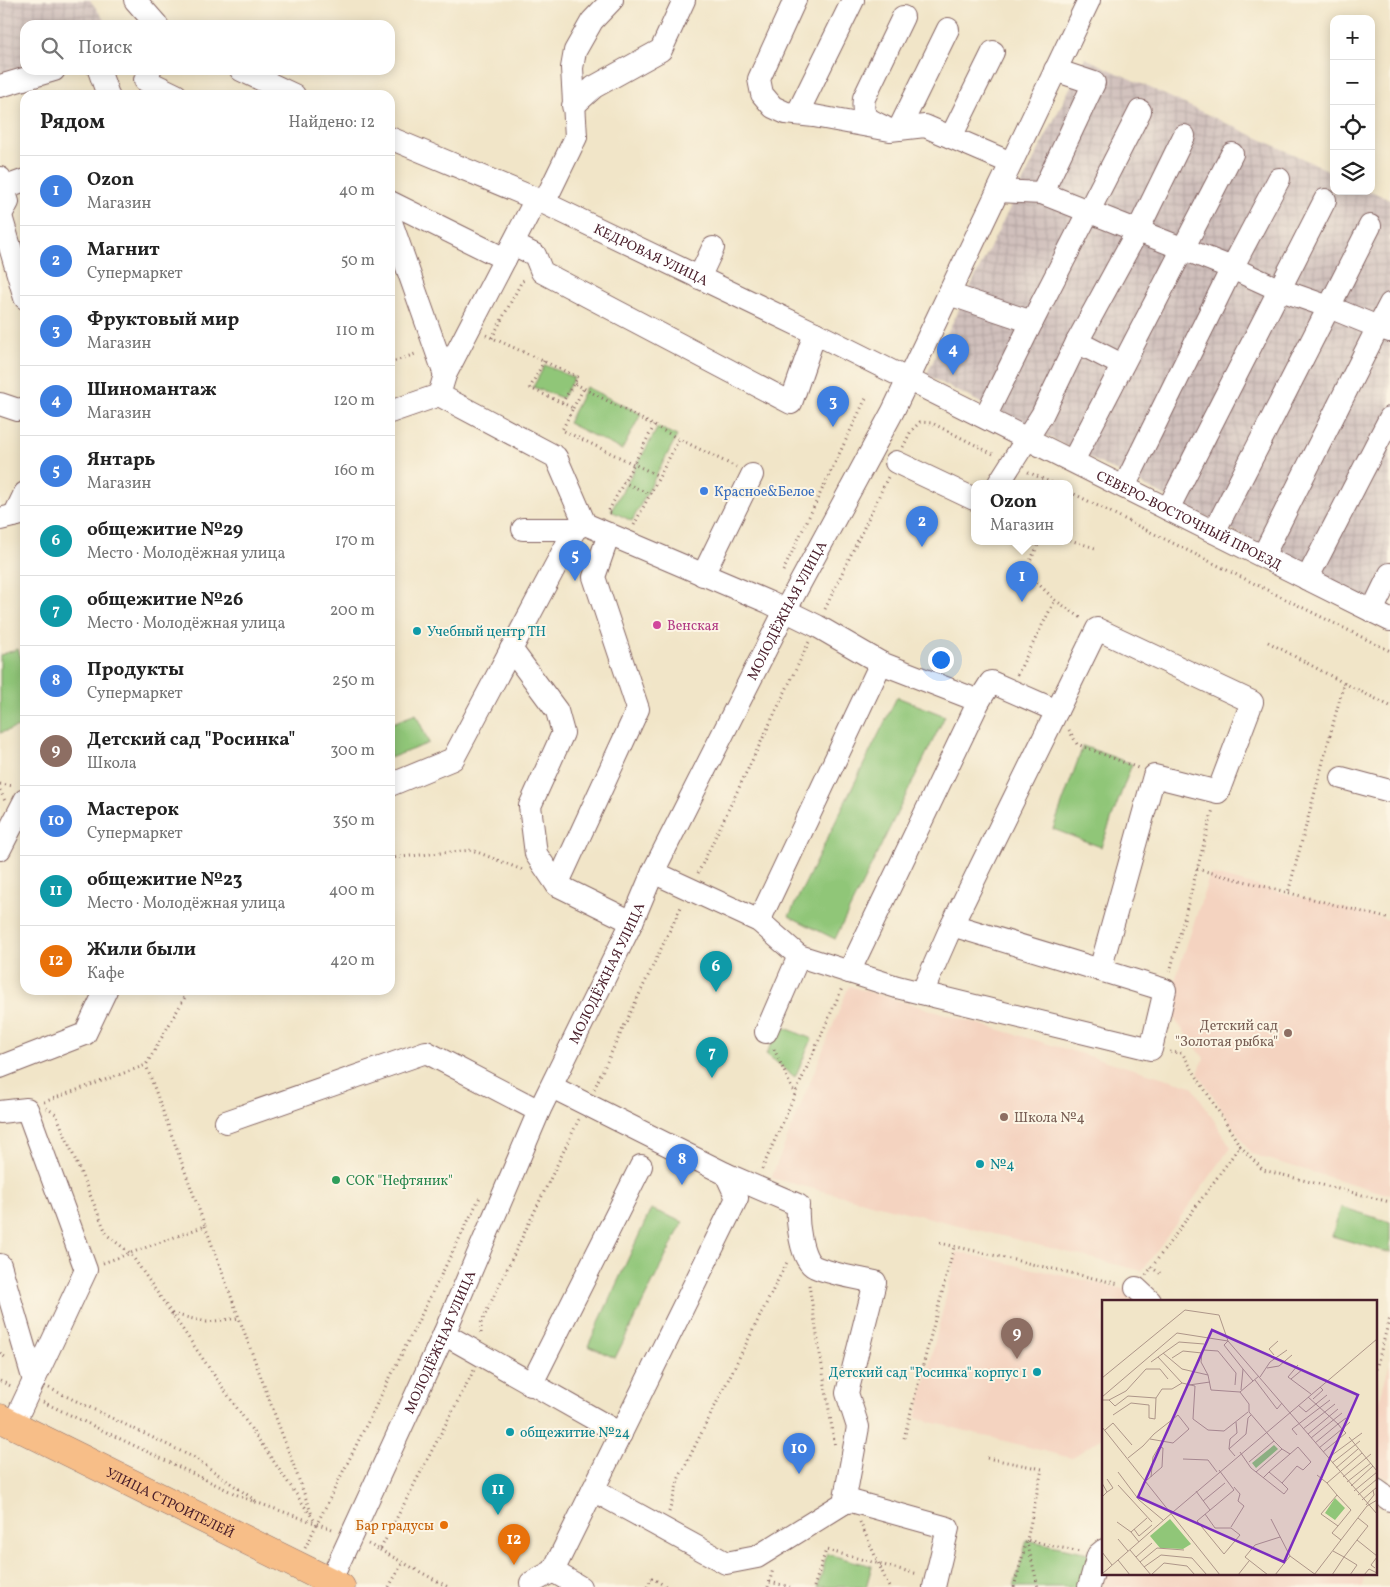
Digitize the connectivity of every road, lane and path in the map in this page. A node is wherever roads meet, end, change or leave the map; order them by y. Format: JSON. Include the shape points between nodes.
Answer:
{"nodes":[{"id":1,"x":135,"y":0,"type":"edge"},
{"id":2,"x":612,"y":0,"type":"edge"},
{"id":3,"x":684,"y":0,"type":"edge"},
{"id":4,"x":795,"y":0,"type":"edge"},
{"id":5,"x":853,"y":0,"type":"edge"},
{"id":6,"x":1089,"y":0,"type":"edge"},
{"id":7,"x":591,"y":10,"type":"edge"},
{"id":8,"x":903,"y":17,"type":"dead end"},
{"id":9,"x":153,"y":20,"type":"edge"},
{"id":10,"x":948,"y":29,"type":"dead end"},
{"id":11,"x":993,"y":52,"type":"dead end"},
{"id":12,"x":1055,"y":70,"type":"junction"},
{"id":13,"x":37,"y":75,"type":"edge"},
{"id":14,"x":101,"y":75,"type":"edge"},
{"id":15,"x":148,"y":75,"type":"edge"},
{"id":16,"x":252,"y":75,"type":"edge"},
{"id":17,"x":0,"y":86,"type":"edge"},
{"id":18,"x":106,"y":90,"type":"edge"},
{"id":19,"x":166,"y":90,"type":"edge"},
{"id":20,"x":283,"y":90,"type":"edge"},
{"id":21,"x":573,"y":106,"type":"junction"},
{"id":22,"x":1140,"y":111,"type":"dead end"},
{"id":23,"x":797,"y":114,"type":"junction"},
{"id":24,"x":894,"y":129,"type":"junction"},
{"id":25,"x":1184,"y":136,"type":"dead end"},
{"id":26,"x":951,"y":137,"type":"junction"},
{"id":27,"x":395,"y":140,"type":"edge"},
{"id":28,"x":1232,"y":154,"type":"dead end"},
{"id":29,"x":1011,"y":163,"type":"junction"},
{"id":30,"x":1278,"y":179,"type":"dead end"},
{"id":31,"x":20,"y":181,"type":"edge"},
{"id":32,"x":1,"y":183,"type":"edge"},
{"id":33,"x":998,"y":191,"type":"junction"},
{"id":34,"x":1042,"y":193,"type":"junction"},
{"id":35,"x":1325,"y":200,"type":"dead end"},
{"id":36,"x":540,"y":201,"type":"junction"},
{"id":37,"x":395,"y":204,"type":"edge"},
{"id":38,"x":1089,"y":210,"type":"junction"},
{"id":39,"x":0,"y":216,"type":"edge"},
{"id":40,"x":1370,"y":226,"type":"dead end"},
{"id":41,"x":1138,"y":230,"type":"junction"},
{"id":42,"x":395,"y":233,"type":"edge"},
{"id":43,"x":713,"y":248,"type":"dead end"},
{"id":44,"x":1181,"y":249,"type":"junction"},
{"id":45,"x":509,"y":252,"type":"junction"},
{"id":46,"x":1232,"y":268,"type":"junction"},
{"id":47,"x":542,"y":272,"type":"junction"},
{"id":48,"x":699,"y":278,"type":"junction"},
{"id":49,"x":20,"y":282,"type":"edge"},
{"id":50,"x":1278,"y":289,"type":"junction"},
{"id":51,"x":949,"y":294,"type":"junction"},
{"id":52,"x":1390,"y":304,"type":"edge"},
{"id":53,"x":1328,"y":307,"type":"junction"},
{"id":54,"x":1032,"y":322,"type":"junction"},
{"id":55,"x":470,"y":327,"type":"junction"},
{"id":56,"x":1384,"y":329,"type":"edge"},
{"id":57,"x":815,"y":333,"type":"junction"},
{"id":58,"x":492,"y":338,"type":"junction"},
{"id":59,"x":1077,"y":342,"type":"junction"},
{"id":60,"x":435,"y":347,"type":"junction"},
{"id":61,"x":395,"y":361,"type":"edge"},
{"id":62,"x":544,"y":361,"type":"junction"},
{"id":63,"x":1122,"y":365,"type":"junction"},
{"id":64,"x":909,"y":379,"type":"junction"},
{"id":65,"x":574,"y":383,"type":"junction"},
{"id":66,"x":442,"y":385,"type":"junction"},
{"id":67,"x":584,"y":388,"type":"junction"},
{"id":68,"x":562,"y":403,"type":"junction"},
{"id":69,"x":990,"y":407,"type":"dead end"},
{"id":70,"x":573,"y":408,"type":"junction"},
{"id":71,"x":395,"y":409,"type":"edge"},
{"id":72,"x":1390,"y":418,"type":"edge"},
{"id":73,"x":654,"y":426,"type":"junction"},
{"id":74,"x":1029,"y":438,"type":"junction"},
{"id":75,"x":678,"y":439,"type":"junction"},
{"id":76,"x":1073,"y":461,"type":"junction"},
{"id":77,"x":896,"y":462,"type":"dead end"},
{"id":78,"x":633,"y":464,"type":"junction"},
{"id":79,"x":752,"y":475,"type":"joint"},
{"id":80,"x":659,"y":476,"type":"junction"},
{"id":81,"x":1001,"y":480,"type":"edge"},
{"id":82,"x":623,"y":482,"type":"junction"},
{"id":83,"x":1124,"y":487,"type":"junction"},
{"id":84,"x":1073,"y":493,"type":"edge"},
{"id":85,"x":650,"y":494,"type":"junction"},
{"id":86,"x":971,"y":498,"type":"edge"},
{"id":87,"x":20,"y":503,"type":"edge"},
{"id":88,"x":1168,"y":508,"type":"junction"},
{"id":89,"x":13,"y":516,"type":"edge"},
{"id":90,"x":580,"y":526,"type":"junction"},
{"id":91,"x":622,"y":528,"type":"junction"},
{"id":92,"x":523,"y":529,"type":"dead end"},
{"id":93,"x":1214,"y":532,"type":"junction"},
{"id":94,"x":1073,"y":541,"type":"edge"},
{"id":95,"x":1038,"y":545,"type":"edge"},
{"id":96,"x":1095,"y":548,"type":"dead end"},
{"id":97,"x":1263,"y":556,"type":"junction"},
{"id":98,"x":1390,"y":574,"type":"edge"},
{"id":99,"x":703,"y":575,"type":"junction"},
{"id":100,"x":1307,"y":579,"type":"junction"},
{"id":101,"x":1056,"y":600,"type":"junction"},
{"id":102,"x":785,"y":611,"type":"junction"},
{"id":103,"x":1381,"y":615,"type":"edge"},
{"id":104,"x":1097,"y":629,"type":"junction"},
{"id":105,"x":1268,"y":642,"type":"dead end"},
{"id":106,"x":511,"y":648,"type":"junction"},
{"id":107,"x":1390,"y":651,"type":"edge"},
{"id":108,"x":881,"y":663,"type":"junction"},
{"id":109,"x":1344,"y":683,"type":"junction"},
{"id":110,"x":1010,"y":689,"type":"junction"},
{"id":111,"x":979,"y":701,"type":"junction"},
{"id":112,"x":1390,"y":706,"type":"edge"},
{"id":113,"x":1057,"y":712,"type":"junction"},
{"id":114,"x":1154,"y":776,"type":"junction"},
{"id":115,"x":1342,"y":778,"type":"dead end"},
{"id":116,"x":395,"y":783,"type":"edge"},
{"id":117,"x":1390,"y":791,"type":"edge"},
{"id":118,"x":1218,"y":792,"type":"junction"},
{"id":119,"x":20,"y":810,"type":"edge"},
{"id":120,"x":0,"y":849,"type":"edge"},
{"id":121,"x":395,"y":858,"type":"edge"},
{"id":122,"x":1197,"y":869,"type":"junction"},
{"id":123,"x":653,"y":872,"type":"junction"},
{"id":124,"x":557,"y":885,"type":"junction"},
{"id":125,"x":1288,"y":893,"type":"junction"},
{"id":126,"x":1390,"y":919,"type":"edge"},
{"id":127,"x":759,"y":921,"type":"junction"},
{"id":128,"x":632,"y":922,"type":"junction"},
{"id":129,"x":952,"y":925,"type":"junction"},
{"id":130,"x":799,"y":956,"type":"junction"},
{"id":131,"x":1100,"y":970,"type":"junction"},
{"id":132,"x":849,"y":972,"type":"junction"},
{"id":133,"x":1165,"y":990,"type":"junction"},
{"id":134,"x":922,"y":993,"type":"junction"},
{"id":135,"x":104,"y":995,"type":"edge"},
{"id":136,"x":186,"y":995,"type":"edge"},
{"id":137,"x":766,"y":1032,"type":"joint"},
{"id":138,"x":1152,"y":1049,"type":"junction"},
{"id":139,"x":146,"y":1065,"type":"junction"},
{"id":140,"x":0,"y":1067,"type":"edge"},
{"id":141,"x":552,"y":1086,"type":"junction"},
{"id":142,"x":795,"y":1096,"type":"junction"},
{"id":143,"x":539,"y":1111,"type":"junction"},
{"id":144,"x":0,"y":1112,"type":"edge"},
{"id":145,"x":226,"y":1122,"type":"dead end"},
{"id":146,"x":1240,"y":1146,"type":"junction"},
{"id":147,"x":641,"y":1166,"type":"dead end"},
{"id":148,"x":726,"y":1174,"type":"junction"},
{"id":149,"x":755,"y":1186,"type":"junction"},
{"id":150,"x":1390,"y":1202,"type":"edge"},
{"id":151,"x":205,"y":1226,"type":"junction"},
{"id":152,"x":801,"y":1235,"type":"junction"},
{"id":153,"x":940,"y":1244,"type":"dead end"},
{"id":154,"x":954,"y":1247,"type":"junction"},
{"id":155,"x":130,"y":1253,"type":"junction"},
{"id":156,"x":0,"y":1265,"type":"edge"},
{"id":157,"x":1151,"y":1267,"type":"junction"},
{"id":158,"x":86,"y":1270,"type":"junction"},
{"id":159,"x":1161,"y":1274,"type":"dead end"},
{"id":160,"x":808,"y":1283,"type":"dead end"},
{"id":161,"x":1143,"y":1294,"type":"edge"},
{"id":162,"x":172,"y":1314,"type":"junction"},
{"id":163,"x":1390,"y":1317,"type":"edge"},
{"id":164,"x":239,"y":1318,"type":"junction"},
{"id":165,"x":444,"y":1334,"type":"junction"},
{"id":166,"x":0,"y":1353,"type":"edge"},
{"id":167,"x":1378,"y":1362,"type":"edge"},
{"id":168,"x":34,"y":1381,"type":"junction"},
{"id":169,"x":532,"y":1385,"type":"junction"},
{"id":170,"x":7,"y":1422,"type":"edge"},
{"id":171,"x":620,"y":1434,"type":"junction"},
{"id":172,"x":904,"y":1438,"type":"dead end"},
{"id":173,"x":836,"y":1455,"type":"dead end"},
{"id":174,"x":987,"y":1458,"type":"dead end"},
{"id":175,"x":593,"y":1490,"type":"junction"},
{"id":176,"x":1378,"y":1491,"type":"edge"},
{"id":177,"x":1390,"y":1500,"type":"edge"},
{"id":178,"x":847,"y":1502,"type":"junction"},
{"id":179,"x":260,"y":1504,"type":"dead end"},
{"id":180,"x":664,"y":1529,"type":"junction"},
{"id":181,"x":1027,"y":1540,"type":"junction"},
{"id":182,"x":380,"y":1550,"type":"dead end"},
{"id":183,"x":1101,"y":1553,"type":"edge"},
{"id":184,"x":403,"y":1562,"type":"junction"},
{"id":185,"x":878,"y":1563,"type":"junction"},
{"id":186,"x":553,"y":1572,"type":"junction"},
{"id":187,"x":531,"y":1583,"type":"dead end"},
{"id":188,"x":935,"y":1583,"type":"edge"},
{"id":189,"x":333,"y":1585,"type":"edge"},
{"id":190,"x":389,"y":1587,"type":"edge"},
{"id":191,"x":448,"y":1587,"type":"edge"},
{"id":192,"x":580,"y":1587,"type":"edge"},
{"id":193,"x":647,"y":1587,"type":"edge"},
{"id":194,"x":667,"y":1587,"type":"edge"},
{"id":195,"x":768,"y":1587,"type":"edge"},
{"id":196,"x":790,"y":1587,"type":"edge"},
{"id":197,"x":814,"y":1587,"type":"edge"},
{"id":198,"x":889,"y":1587,"type":"edge"},
{"id":199,"x":1014,"y":1587,"type":"edge"},
{"id":200,"x":1038,"y":1587,"type":"edge"},
{"id":201,"x":1089,"y":1587,"type":"edge"}],
"edges":[{"from":1,"to":9,"type":"street"},
{"from":2,"to":7,"type":"street"},
{"from":3,"to":21,"type":"street","via":[[661,50],[594,87]]},
{"from":4,"to":23,"type":"street","via":[[759,79],[762,94],[773,107]]},
{"from":5,"to":23,"type":"street"},
{"from":6,"to":12,"type":"street","name":"МОЛОДЁЖНАЯ УЛИЦА"},
{"from":7,"to":21,"type":"street","via":[[575,50]]},
{"from":8,"to":24,"type":"street","via":[[864,98],[862,109],[867,119]]},
{"from":10,"to":24,"type":"street"},
{"from":11,"to":26,"type":"street"},
{"from":12,"to":29,"type":"street","name":"МОЛОДЁЖНАЯ УЛИЦА"},
{"from":12,"to":34,"type":"street","via":[[1094,83]]},
{"from":13,"to":17,"type":"street"},
{"from":14,"to":18,"type":"street"},
{"from":15,"to":19,"type":"street","via":[[145,80]]},
{"from":16,"to":20,"type":"street"},
{"from":21,"to":36,"type":"street","via":[[576,137]]},
{"from":22,"to":38,"type":"street"},
{"from":23,"to":24,"type":"street"},
{"from":24,"to":26,"type":"street","via":[[925,126]]},
{"from":25,"to":41,"type":"street"},
{"from":26,"to":29,"type":"street"},
{"from":27,"to":36,"type":"street","name":"КЕДРОВАЯ УЛИЦА"},
{"from":28,"to":44,"type":"street"},
{"from":29,"to":33,"type":"street","name":"МОЛОДЁЖНАЯ УЛИЦА"},
{"from":30,"to":46,"type":"street"},
{"from":31,"to":32,"type":"street"},
{"from":32,"to":39,"type":"street","via":[[8,202]]},
{"from":33,"to":34,"type":"street"},
{"from":33,"to":51,"type":"street","name":"МОЛОДЁЖНАЯ УЛИЦА"},
{"from":34,"to":38,"type":"street"},
{"from":35,"to":50,"type":"street"},
{"from":36,"to":45,"type":"street"},
{"from":36,"to":48,"type":"street","name":"КЕДРОВАЯ УЛИЦА"},
{"from":37,"to":45,"type":"street"},
{"from":38,"to":41,"type":"street"},
{"from":38,"to":54,"type":"street"},
{"from":39,"to":49,"type":"street"},
{"from":40,"to":53,"type":"street"},
{"from":41,"to":44,"type":"street"},
{"from":41,"to":59,"type":"street"},
{"from":42,"to":60,"type":"street"},
{"from":43,"to":48,"type":"street"},
{"from":44,"to":46,"type":"street"},
{"from":44,"to":63,"type":"street"},
{"from":45,"to":47,"type":"street","via":[[535,255]]},
{"from":45,"to":55,"type":"street"},
{"from":46,"to":50,"type":"street"},
{"from":46,"to":83,"type":"street"},
{"from":47,"to":57,"type":"street","via":[[791,403]]},
{"from":47,"to":58,"type":"path","via":[[522,281]]},
{"from":48,"to":57,"type":"street","name":"КЕДРОВАЯ УЛИЦА"},
{"from":50,"to":53,"type":"street"},
{"from":50,"to":88,"type":"street"},
{"from":51,"to":54,"type":"street"},
{"from":51,"to":64,"type":"street","name":"МОЛОДЁЖНАЯ УЛИЦА"},
{"from":52,"to":56,"type":"street"},
{"from":53,"to":56,"type":"street"},
{"from":53,"to":93,"type":"street"},
{"from":54,"to":69,"type":"street"},
{"from":55,"to":58,"type":"path"},
{"from":55,"to":66,"type":"street"},
{"from":56,"to":97,"type":"street"},
{"from":57,"to":64,"type":"street","name":"КЕДРОВАЯ УЛИЦА"},
{"from":58,"to":62,"type":"path"},
{"from":59,"to":63,"type":"street"},
{"from":59,"to":74,"type":"street"},
{"from":60,"to":61,"type":"path"},
{"from":60,"to":66,"type":"street"},
{"from":62,"to":65,"type":"path","via":[[578,377]]},
{"from":62,"to":68,"type":"path","via":[[530,388]]},
{"from":63,"to":76,"type":"street"},
{"from":64,"to":74,"type":"street","name":"СЕВЕРО-ВОСТОЧНЫЙ ПРОЕЗД"},
{"from":64,"to":102,"type":"street","name":"МОЛОДЁЖНАЯ УЛИЦА"},
{"from":65,"to":67,"type":"path"},
{"from":65,"to":68,"type":"path"},
{"from":66,"to":71,"type":"street"},
{"from":66,"to":90,"type":"street","via":[[556,457]]},
{"from":67,"to":70,"type":"path"},
{"from":67,"to":73,"type":"path"},
{"from":68,"to":70,"type":"path"},
{"from":70,"to":78,"type":"path","via":[[562,430]]},
{"from":72,"to":100,"type":"street"},
{"from":73,"to":75,"type":"path"},
{"from":73,"to":78,"type":"path"},
{"from":74,"to":76,"type":"street","name":"СЕВЕРО-ВОСТОЧНЫЙ ПРОЕЗД"},
{"from":74,"to":81,"type":"street"},
{"from":75,"to":79,"type":"path"},
{"from":75,"to":80,"type":"path"},
{"from":76,"to":83,"type":"street","name":"СЕВЕРО-ВОСТОЧНЫЙ ПРОЕЗД"},
{"from":77,"to":86,"type":"street"},
{"from":78,"to":80,"type":"path"},
{"from":78,"to":82,"type":"path"},
{"from":79,"to":99,"type":"street"},
{"from":80,"to":85,"type":"path"},
{"from":82,"to":85,"type":"path"},
{"from":82,"to":91,"type":"path","via":[[608,512]]},
{"from":83,"to":88,"type":"street","name":"СЕВЕРО-ВОСТОЧНЫЙ ПРОЕЗД"},
{"from":84,"to":107,"type":"path"},
{"from":85,"to":91,"type":"path"},
{"from":87,"to":89,"type":"street"},
{"from":88,"to":93,"type":"street","name":"СЕВЕРО-ВОСТОЧНЫЙ ПРОЕЗД"},
{"from":90,"to":91,"type":"street"},
{"from":90,"to":92,"type":"street"},
{"from":90,"to":106,"type":"street"},
{"from":91,"to":99,"type":"street"},
{"from":91,"to":124,"type":"street","via":[[594,577],[638,709]]},
{"from":93,"to":97,"type":"street","name":"СЕВЕРО-ВОСТОЧНЫЙ ПРОЕЗД"},
{"from":94,"to":96,"type":"path"},
{"from":95,"to":101,"type":"path","via":[[1025,571]]},
{"from":97,"to":100,"type":"street","name":"СЕВЕРО-ВОСТОЧНЫЙ ПРОЕЗД"},
{"from":98,"to":103,"type":"street"},
{"from":99,"to":102,"type":"street"},
{"from":100,"to":103,"type":"street","name":"СЕВЕРО-ВОСТОЧНЫЙ ПРОЕЗД"},
{"from":101,"to":104,"type":"path"},
{"from":101,"to":110,"type":"path"},
{"from":102,"to":108,"type":"street"},
{"from":102,"to":123,"type":"street","name":"МОЛОДЁЖНАЯ УЛИЦА"},
{"from":104,"to":113,"type":"street"},
{"from":104,"to":118,"type":"street","via":[[1252,702]]},
{"from":105,"to":109,"type":"path"},
{"from":106,"to":116,"type":"street","via":[[453,759]]},
{"from":106,"to":124,"type":"street","via":[[556,711],[563,733],[530,806],[536,854]]},
{"from":108,"to":111,"type":"street"},
{"from":108,"to":127,"type":"street"},
{"from":109,"to":112,"type":"path"},
{"from":109,"to":125,"type":"path"},
{"from":110,"to":111,"type":"street","via":[[992,682]]},
{"from":110,"to":113,"type":"street"},
{"from":111,"to":132,"type":"street"},
{"from":113,"to":114,"type":"path","via":[[1078,744]]},
{"from":113,"to":129,"type":"street"},
{"from":114,"to":118,"type":"street"},
{"from":114,"to":131,"type":"street"},
{"from":115,"to":117,"type":"street"},
{"from":118,"to":122,"type":"path"},
{"from":119,"to":120,"type":"street"},
{"from":121,"to":124,"type":"path","via":[[472,850]]},
{"from":122,"to":125,"type":"path"},
{"from":122,"to":133,"type":"path"},
{"from":123,"to":127,"type":"street"},
{"from":123,"to":128,"type":"street","name":"МОЛОДЁЖНАЯ УЛИЦА"},
{"from":124,"to":128,"type":"street"},
{"from":125,"to":126,"type":"path"},
{"from":127,"to":130,"type":"street"},
{"from":128,"to":141,"type":"street","name":"МОЛОДЁЖНАЯ УЛИЦА"},
{"from":129,"to":131,"type":"street"},
{"from":129,"to":134,"type":"street"},
{"from":130,"to":132,"type":"street"},
{"from":130,"to":137,"type":"street"},
{"from":131,"to":133,"type":"street"},
{"from":132,"to":134,"type":"street"},
{"from":132,"to":142,"type":"path"},
{"from":133,"to":138,"type":"street"},
{"from":134,"to":138,"type":"street"},
{"from":135,"to":140,"type":"street","via":[[85,1034]]},
{"from":136,"to":139,"type":"path"},
{"from":137,"to":142,"type":"path"},
{"from":138,"to":146,"type":"path","via":[[1182,1054]]},
{"from":139,"to":151,"type":"path"},
{"from":139,"to":155,"type":"path","via":[[38,1104],[56,1114],[107,1235]]},
{"from":141,"to":143,"type":"street","name":"МОЛОДЁЖНАЯ УЛИЦА"},
{"from":141,"to":148,"type":"street"},
{"from":142,"to":149,"type":"path"},
{"from":143,"to":145,"type":"street","via":[[486,1076],[426,1052]]},
{"from":143,"to":165,"type":"street","name":"МОЛОДЁЖНАЯ УЛИЦА"},
{"from":144,"to":158,"type":"street","via":[[27,1109]]},
{"from":146,"to":150,"type":"path","via":[[1263,1170]]},
{"from":146,"to":157,"type":"path"},
{"from":147,"to":169,"type":"street"},
{"from":148,"to":149,"type":"street"},
{"from":148,"to":171,"type":"street","via":[[736,1198]]},
{"from":149,"to":152,"type":"street","via":[[798,1205],[797,1222]]},
{"from":151,"to":155,"type":"path"},
{"from":151,"to":164,"type":"path"},
{"from":152,"to":178,"type":"street","via":[[805,1255],[813,1266],[875,1282],[847,1393],[858,1427]]},
{"from":152,"to":180,"type":"path","via":[[679,1478]]},
{"from":153,"to":154,"type":"path"},
{"from":154,"to":161,"type":"path"},
{"from":154,"to":172,"type":"path"},
{"from":155,"to":158,"type":"path"},
{"from":155,"to":162,"type":"path"},
{"from":156,"to":168,"type":"street"},
{"from":157,"to":159,"type":"path"},
{"from":157,"to":161,"type":"path"},
{"from":158,"to":168,"type":"street"},
{"from":160,"to":173,"type":"path"},
{"from":162,"to":164,"type":"path","via":[[207,1322]]},
{"from":162,"to":164,"type":"path","via":[[315,1522]]},
{"from":163,"to":167,"type":"path"},
{"from":165,"to":169,"type":"street"},
{"from":165,"to":189,"type":"street","name":"МОЛОДЁЖНАЯ УЛИЦА"},
{"from":166,"to":168,"type":"path"},
{"from":168,"to":170,"type":"street"},
{"from":168,"to":179,"type":"path","via":[[195,1458]]},
{"from":169,"to":171,"type":"street"},
{"from":170,"to":189,"type":"main road","name":"УЛИЦА СТРОИТЕЛЕЙ"},
{"from":171,"to":175,"type":"street"},
{"from":174,"to":181,"type":"path","via":[[1042,1469]]},
{"from":175,"to":180,"type":"street"},
{"from":175,"to":186,"type":"street"},
{"from":176,"to":177,"type":"street"},
{"from":178,"to":180,"type":"street","via":[[757,1557],[726,1563]]},
{"from":178,"to":185,"type":"path"},
{"from":178,"to":188,"type":"street","via":[[948,1528]]},
{"from":181,"to":183,"type":"path"},
{"from":181,"to":199,"type":"path"},
{"from":181,"to":200,"type":"path"},
{"from":182,"to":184,"type":"path"},
{"from":183,"to":201,"type":"street"},
{"from":184,"to":190,"type":"path"},
{"from":184,"to":191,"type":"path"},
{"from":185,"to":188,"type":"path"},
{"from":185,"to":197,"type":"path","via":[[826,1550]]},
{"from":185,"to":198,"type":"path"},
{"from":186,"to":187,"type":"street"},
{"from":186,"to":192,"type":"street"},
{"from":193,"to":194,"type":"path","via":[[652,1578]]},
{"from":195,"to":196,"type":"path","via":[[770,1582]]}]}
